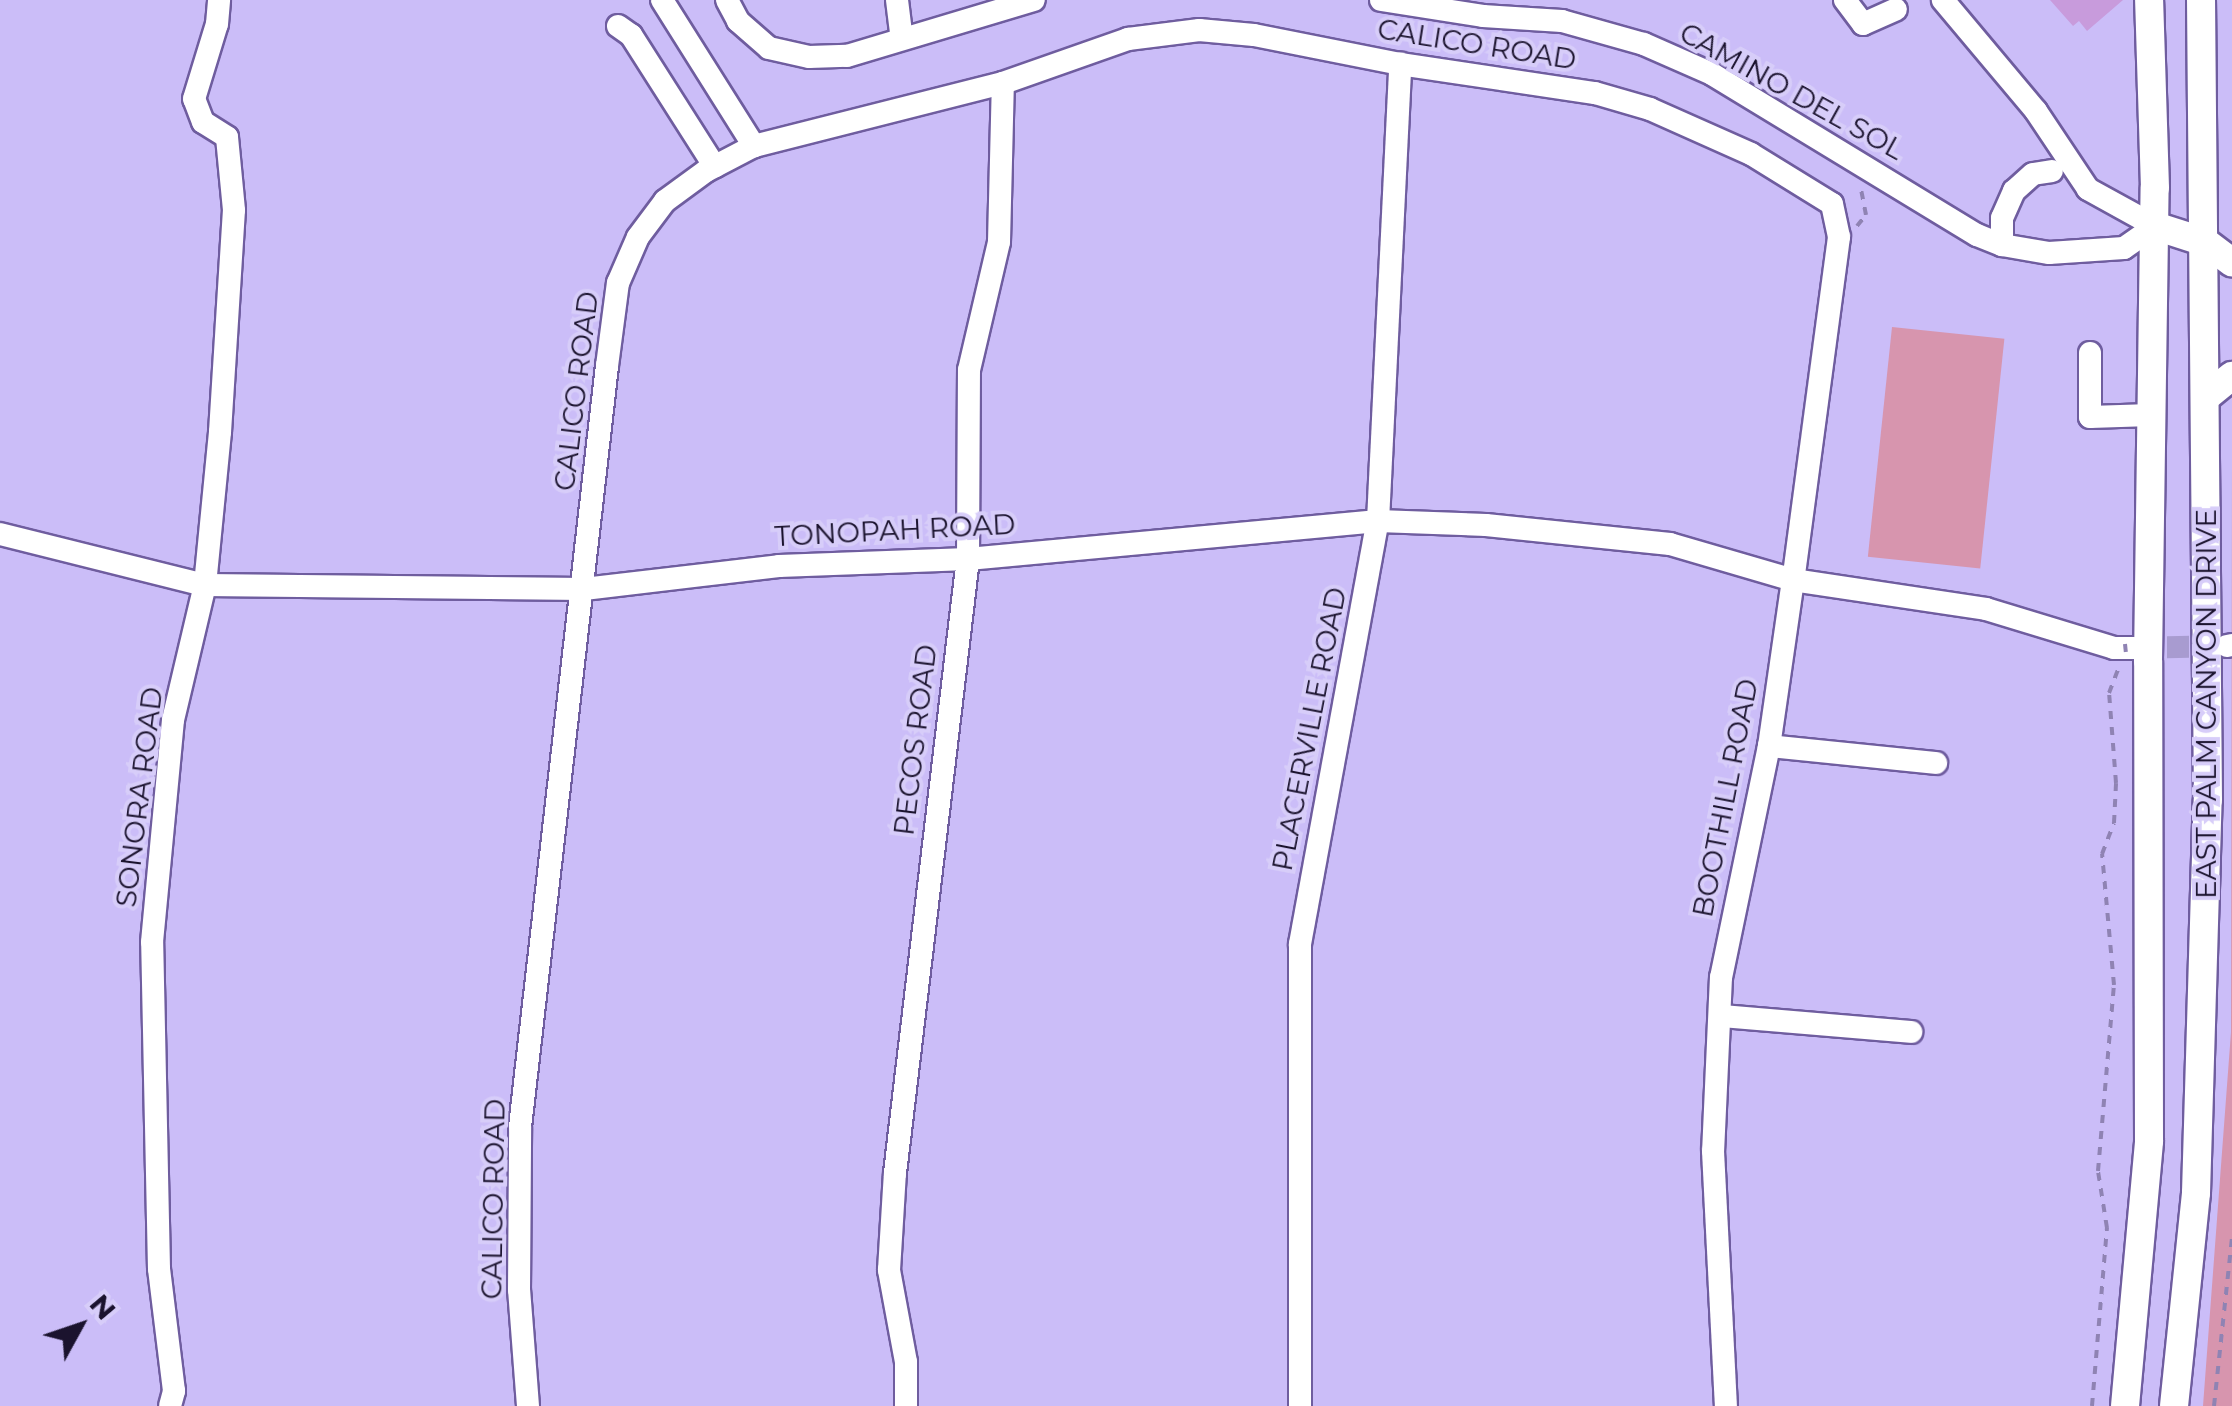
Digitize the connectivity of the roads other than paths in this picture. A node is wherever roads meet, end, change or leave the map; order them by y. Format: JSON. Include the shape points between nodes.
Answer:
{"nodes":[{"id":1,"x":219,"y":0,"type":"edge"},
{"id":2,"x":662,"y":0,"type":"edge"},
{"id":3,"x":727,"y":0,"type":"edge"},
{"id":4,"x":898,"y":0,"type":"edge"},
{"id":5,"x":1034,"y":0,"type":"edge"},
{"id":6,"x":1845,"y":0,"type":"edge"},
{"id":7,"x":1943,"y":0,"type":"edge"},
{"id":8,"x":2149,"y":0,"type":"edge"},
{"id":9,"x":2201,"y":0,"type":"edge"},
{"id":10,"x":1386,"y":1,"type":"edge"},
{"id":11,"x":1896,"y":9,"type":"dead end"},
{"id":12,"x":1565,"y":10,"type":"edge"},
{"id":13,"x":618,"y":26,"type":"dead end"},
{"id":14,"x":902,"y":38,"type":"junction"},
{"id":15,"x":1400,"y":64,"type":"junction"},
{"id":16,"x":1003,"y":83,"type":"junction"},
{"id":17,"x":754,"y":146,"type":"junction"},
{"id":18,"x":2054,"y":160,"type":"junction"},
{"id":19,"x":715,"y":167,"type":"junction"},
{"id":20,"x":1832,"y":204,"type":"joint"},
{"id":21,"x":2154,"y":226,"type":"junction"},
{"id":22,"x":2206,"y":242,"type":"junction"},
{"id":23,"x":2002,"y":245,"type":"junction"},
{"id":24,"x":2232,"y":262,"type":"edge"},
{"id":25,"x":2090,"y":354,"type":"dead end"},
{"id":26,"x":2232,"y":376,"type":"edge"},
{"id":27,"x":2207,"y":396,"type":"junction"},
{"id":28,"x":2151,"y":415,"type":"junction"},
{"id":29,"x":1378,"y":521,"type":"junction"},
{"id":30,"x":0,"y":534,"type":"edge"},
{"id":31,"x":968,"y":559,"type":"junction"},
{"id":32,"x":1794,"y":580,"type":"junction"},
{"id":33,"x":205,"y":584,"type":"junction"},
{"id":34,"x":584,"y":589,"type":"junction"},
{"id":35,"x":2128,"y":649,"type":"tunnel mouth"},
{"id":36,"x":1769,"y":746,"type":"junction"},
{"id":37,"x":1936,"y":764,"type":"dead end"},
{"id":38,"x":1721,"y":1016,"type":"junction"},
{"id":39,"x":1911,"y":1032,"type":"dead end"},
{"id":40,"x":170,"y":1406,"type":"edge"},
{"id":41,"x":528,"y":1406,"type":"edge"},
{"id":42,"x":906,"y":1406,"type":"edge"},
{"id":43,"x":1300,"y":1406,"type":"edge"},
{"id":44,"x":1726,"y":1406,"type":"edge"},
{"id":45,"x":2125,"y":1406,"type":"edge"},
{"id":46,"x":2174,"y":1406,"type":"edge"}],
"edges":[{"from":1,"to":33,"type":"street","name":"SONORA ROAD","via":[[194,99],[203,122],[227,137],[234,210]]},
{"from":2,"to":17,"type":"street"},
{"from":3,"to":14,"type":"street","via":[[738,21],[769,48],[809,57],[847,56]]},
{"from":4,"to":14,"type":"street"},
{"from":5,"to":14,"type":"street"},
{"from":6,"to":11,"type":"street","via":[[1864,24]]},
{"from":7,"to":18,"type":"street","via":[[2047,129]]},
{"from":8,"to":21,"type":"main road","name":"EAST PALM CANYON DRIVE"},
{"from":9,"to":22,"type":"main road","name":"EAST PALM CANYON DRIVE"},
{"from":10,"to":12,"type":"street","name":"CAMINO DEL SOL","via":[[1482,16]]},
{"from":12,"to":23,"type":"street","name":"CAMINO DEL SOL","via":[[1712,74]]},
{"from":13,"to":19,"type":"street","via":[[632,36]]},
{"from":15,"to":16,"type":"street","name":"CALICO ROAD","via":[[1198,30],[1128,39]]},
{"from":15,"to":20,"type":"street","name":"CALICO ROAD","via":[[1595,94],[1650,110],[1751,154]]},
{"from":15,"to":29,"type":"street","name":"PLACERVILLE ROAD"},
{"from":16,"to":17,"type":"street","name":"CALICO ROAD"},
{"from":16,"to":31,"type":"street","name":"PECOS ROAD","via":[[1000,242],[969,370]]},
{"from":17,"to":19,"type":"street","name":"CALICO ROAD"},
{"from":18,"to":21,"type":"street","via":[[2077,187]]},
{"from":18,"to":23,"type":"street","via":[[2014,191],[2002,218]]},
{"from":19,"to":34,"type":"street","name":"CALICO ROAD","via":[[665,202],[638,237],[618,283]]},
{"from":20,"to":32,"type":"street","name":"BOOTHILL ROAD","via":[[1838,233]]},
{"from":21,"to":22,"type":"main road"},
{"from":21,"to":23,"type":"street","name":"CAMINO DEL SOL","via":[[2124,248],[2049,253]]},
{"from":21,"to":28,"type":"main road","name":"EAST PALM CANYON DRIVE"},
{"from":22,"to":24,"type":"main road"},
{"from":22,"to":27,"type":"main road","name":"EAST PALM CANYON DRIVE"},
{"from":25,"to":28,"type":"street","via":[[2090,417]]},
{"from":26,"to":27,"type":"main road"},
{"from":27,"to":46,"type":"main road","name":"EAST PALM CANYON DRIVE","via":[[2208,800],[2197,1174]]},
{"from":28,"to":45,"type":"main road","name":"EAST PALM CANYON DRIVE","via":[[2149,1141]]},
{"from":29,"to":31,"type":"street","name":"TONOPAH ROAD"},
{"from":29,"to":32,"type":"street","name":"TONOPAH ROAD","via":[[1670,544]]},
{"from":29,"to":43,"type":"street","name":"PLACERVILLE ROAD","via":[[1300,944]]},
{"from":30,"to":33,"type":"street","name":"TONOPAH ROAD"},
{"from":31,"to":34,"type":"street","name":"TONOPAH ROAD","via":[[779,566]]},
{"from":31,"to":42,"type":"street","name":"PECOS ROAD","via":[[895,1173],[889,1270],[906,1362]]},
{"from":32,"to":35,"type":"street","name":"TONOPAH ROAD","via":[[1986,609]]},
{"from":32,"to":36,"type":"street","name":"BOOTHILL ROAD"},
{"from":33,"to":34,"type":"street","name":"TONOPAH ROAD"},
{"from":33,"to":40,"type":"street","name":"SONORA ROAD","via":[[173,720],[152,942],[159,1269],[174,1391]]},
{"from":34,"to":41,"type":"street","name":"CALICO ROAD","via":[[520,1127]]},
{"from":36,"to":37,"type":"street"},
{"from":36,"to":38,"type":"street","name":"BOOTHILL ROAD","via":[[1721,976]]},
{"from":38,"to":39,"type":"street"},
{"from":38,"to":44,"type":"street","name":"BOOTHILL ROAD","via":[[1713,1151]]}]}
